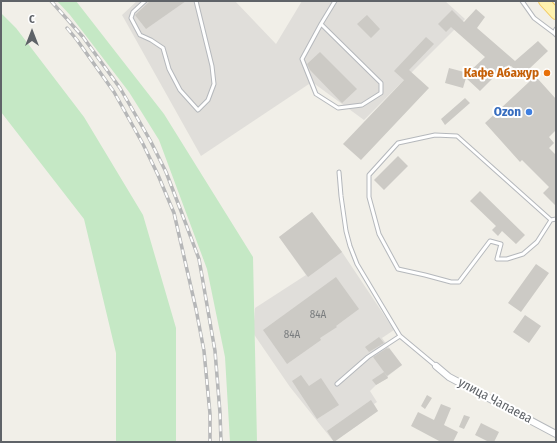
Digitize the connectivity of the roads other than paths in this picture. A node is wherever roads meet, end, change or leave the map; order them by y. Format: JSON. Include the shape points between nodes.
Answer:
{"nodes":[{"id":1,"x":145,"y":1,"type":"edge"},
{"id":2,"x":196,"y":1,"type":"edge"},
{"id":3,"x":336,"y":1,"type":"edge"},
{"id":4,"x":522,"y":1,"type":"edge"},
{"id":5,"x":544,"y":1,"type":"edge"},
{"id":6,"x":556,"y":14,"type":"edge"},
{"id":7,"x":321,"y":24,"type":"junction"},
{"id":8,"x":556,"y":29,"type":"edge"},
{"id":9,"x":555,"y":34,"type":"edge"},
{"id":10,"x":339,"y":172,"type":"dead end"},
{"id":11,"x":556,"y":219,"type":"edge"},
{"id":12,"x":551,"y":220,"type":"junction"},
{"id":13,"x":400,"y":336,"type":"junction"},
{"id":14,"x":436,"y":366,"type":"joint"},
{"id":15,"x":337,"y":384,"type":"dead end"},
{"id":16,"x":556,"y":434,"type":"edge"}],
"edges":[{"from":1,"to":2,"type":"lane","via":[[133,12],[131,18],[140,35],[163,48],[180,90],[198,110],[208,100],[214,84]]},
{"from":3,"to":7,"type":"lane"},
{"from":4,"to":9,"type":"lane","via":[[534,18]]},
{"from":5,"to":6,"type":"main road"},
{"from":7,"to":7,"type":"lane","via":[[302,59],[316,94],[338,108],[362,105],[381,93],[381,82]]},
{"from":8,"to":9,"type":"lane"},
{"from":10,"to":13,"type":"lane","via":[[350,246]]},
{"from":11,"to":12,"type":"lane"},
{"from":12,"to":12,"type":"lane","via":[[537,242],[523,254],[497,259],[501,244],[490,240],[460,282],[450,282],[398,269],[378,234],[369,197],[369,175],[398,143],[435,135],[457,136]]},
{"from":13,"to":14,"type":"lane"},
{"from":13,"to":15,"type":"lane","via":[[368,357]]},
{"from":14,"to":16,"type":"street","name":"улица Чапаева","via":[[449,377]]}]}
